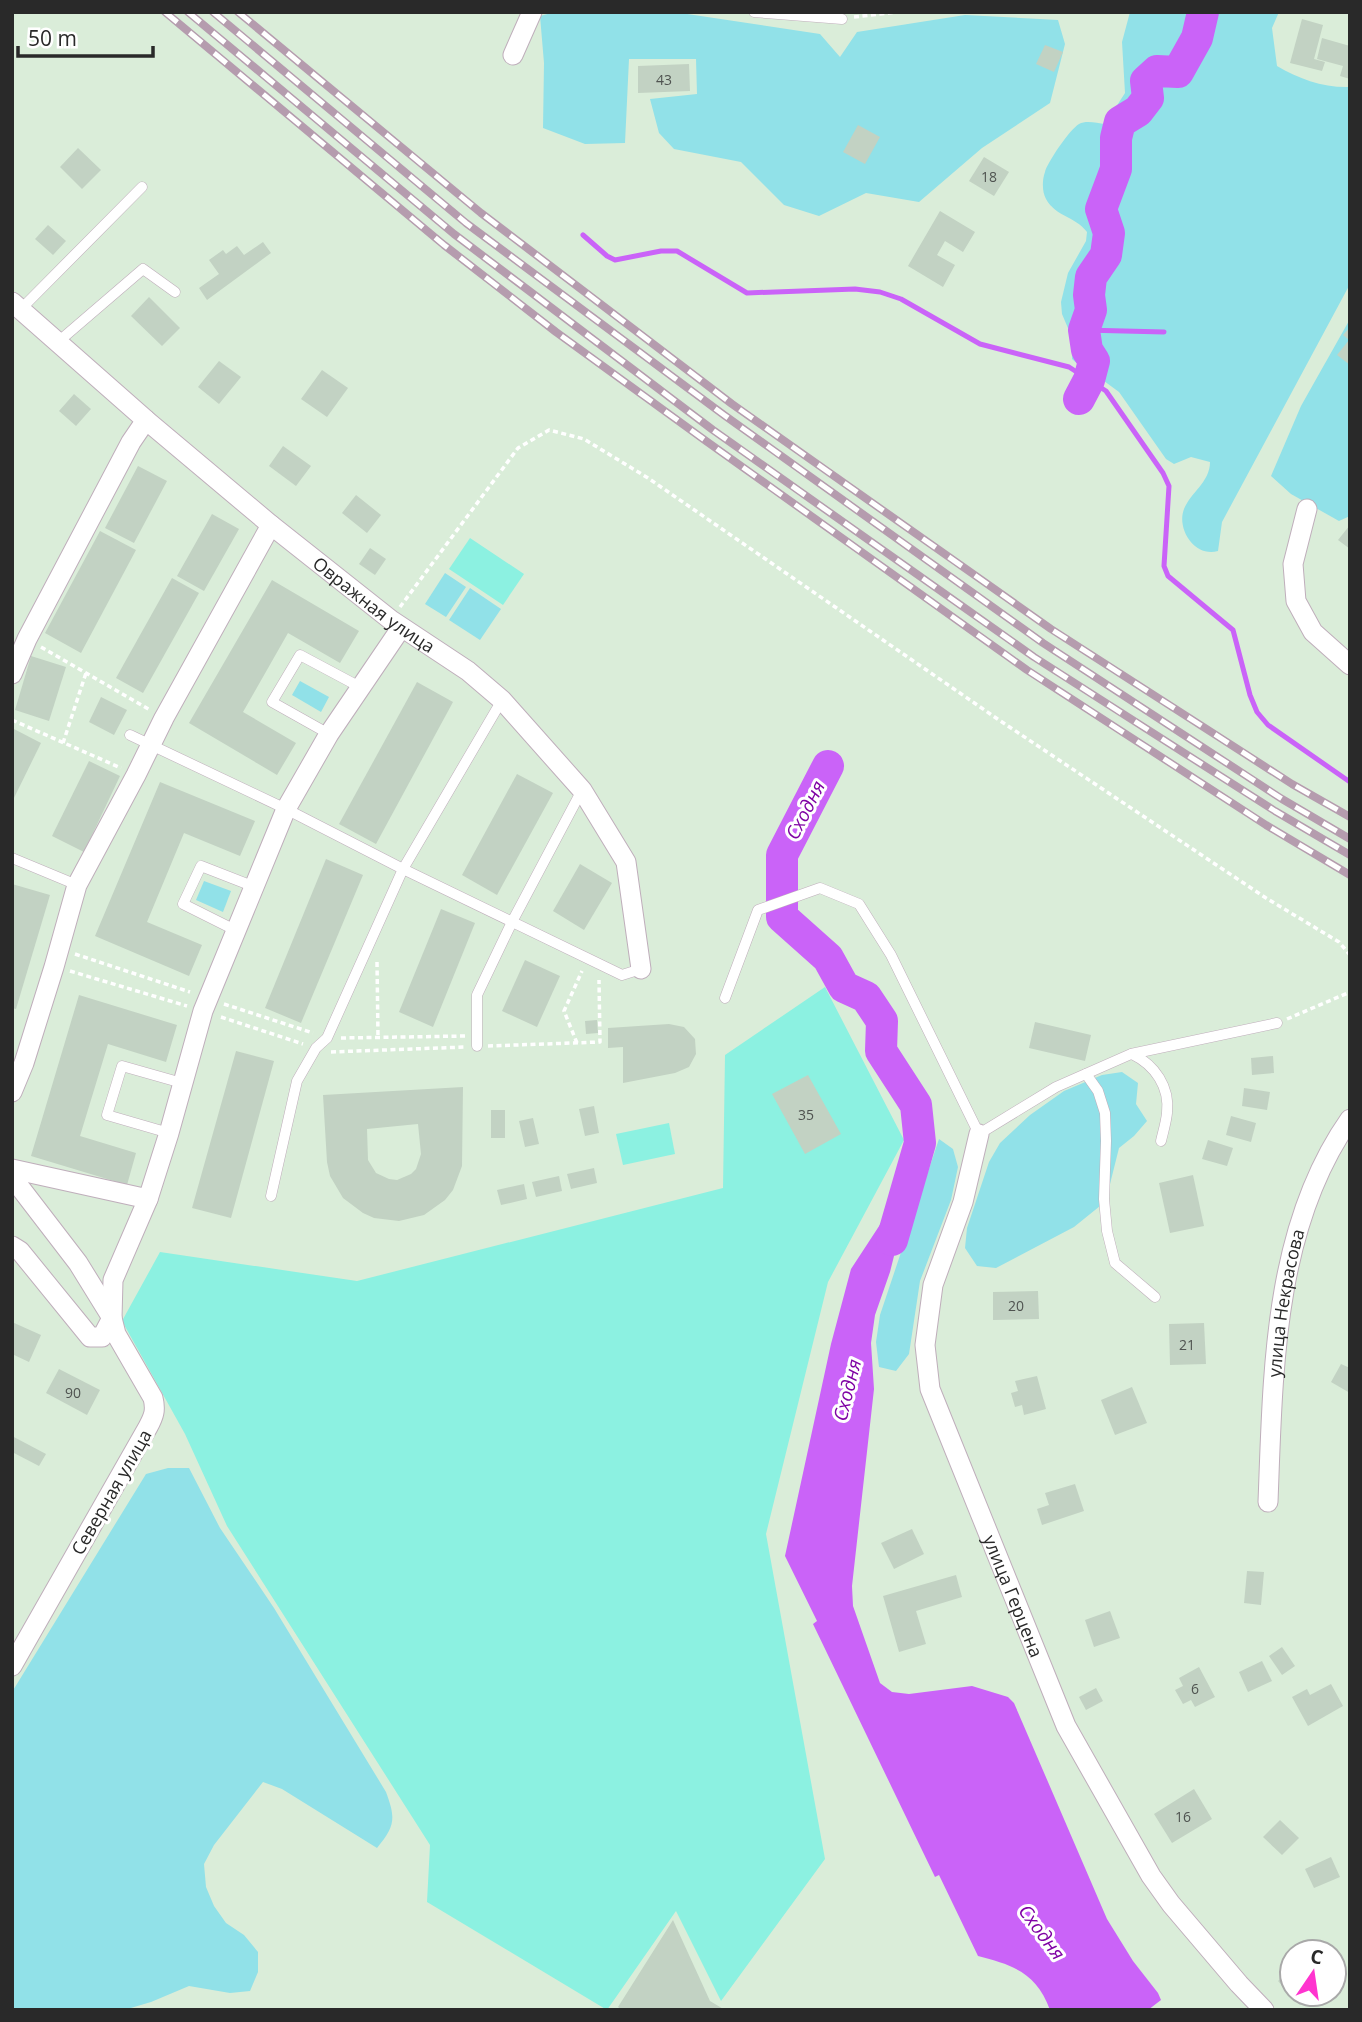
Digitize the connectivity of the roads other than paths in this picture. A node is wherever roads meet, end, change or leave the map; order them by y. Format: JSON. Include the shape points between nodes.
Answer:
{"nodes":[{"id":1,"x":532,"y":12,"type":"edge"},
{"id":2,"x":754,"y":12,"type":"edge"},
{"id":3,"x":842,"y":19,"type":"road end"},
{"id":4,"x":513,"y":55,"type":"dead end"},
{"id":5,"x":142,"y":187,"type":"dead end"},
{"id":6,"x":175,"y":292,"type":"dead end"},
{"id":7,"x":16,"y":306,"type":"edge"},
{"id":8,"x":58,"y":342,"type":"junction"},
{"id":9,"x":146,"y":420,"type":"junction"},
{"id":10,"x":1307,"y":509,"type":"dead end"},
{"id":11,"x":271,"y":524,"type":"junction"},
{"id":12,"x":396,"y":624,"type":"junction"},
{"id":13,"x":1350,"y":665,"type":"edge"},
{"id":14,"x":12,"y":674,"type":"edge"},
{"id":15,"x":360,"y":687,"type":"junction"},
{"id":16,"x":502,"y":700,"type":"junction"},
{"id":17,"x":329,"y":734,"type":"junction"},
{"id":18,"x":130,"y":735,"type":"dead end"},
{"id":19,"x":151,"y":745,"type":"junction"},
{"id":20,"x":582,"y":790,"type":"junction"},
{"id":21,"x":286,"y":809,"type":"junction"},
{"id":22,"x":12,"y":858,"type":"edge"},
{"id":23,"x":403,"y":869,"type":"junction"},
{"id":24,"x":77,"y":885,"type":"junction"},
{"id":25,"x":255,"y":887,"type":"junction"},
{"id":26,"x":512,"y":922,"type":"junction"},
{"id":27,"x":237,"y":931,"type":"junction"},
{"id":28,"x":641,"y":969,"type":"joint"},
{"id":29,"x":725,"y":998,"type":"dead end"},
{"id":30,"x":1277,"y":1023,"type":"road end"},
{"id":31,"x":477,"y":1041,"type":"road end"},
{"id":32,"x":1132,"y":1054,"type":"junction"},
{"id":33,"x":1086,"y":1074,"type":"junction"},
{"id":34,"x":182,"y":1083,"type":"junction"},
{"id":35,"x":12,"y":1092,"type":"edge"},
{"id":36,"x":1350,"y":1119,"type":"edge"},
{"id":37,"x":169,"y":1133,"type":"junction"},
{"id":38,"x":979,"y":1134,"type":"junction"},
{"id":39,"x":1161,"y":1141,"type":"dead end"},
{"id":40,"x":12,"y":1169,"type":"edge"},
{"id":41,"x":12,"y":1177,"type":"edge"},
{"id":42,"x":271,"y":1196,"type":"dead end"},
{"id":43,"x":148,"y":1199,"type":"junction"},
{"id":44,"x":12,"y":1247,"type":"edge"},
{"id":45,"x":1155,"y":1297,"type":"dead end"},
{"id":46,"x":112,"y":1318,"type":"junction"},
{"id":47,"x":1268,"y":1502,"type":"dead end"},
{"id":48,"x":12,"y":1667,"type":"edge"},
{"id":49,"x":1264,"y":2010,"type":"edge"}],
"edges":[{"from":1,"to":4,"type":"street"},
{"from":2,"to":3,"type":"lane"},
{"from":5,"to":7,"type":"lane"},
{"from":6,"to":8,"type":"lane","via":[[143,269]]},
{"from":7,"to":8,"type":"street","name":"Овражная улица"},
{"from":8,"to":9,"type":"street","name":"Овражная улица"},
{"from":9,"to":11,"type":"street","name":"Овражная улица"},
{"from":9,"to":14,"type":"street"},
{"from":10,"to":13,"type":"street","via":[[1293,564],[1296,601],[1313,632]]},
{"from":11,"to":12,"type":"street","name":"Овражная улица"},
{"from":11,"to":19,"type":"street"},
{"from":12,"to":15,"type":"street"},
{"from":12,"to":16,"type":"street","name":"Овражная улица","via":[[468,671]]},
{"from":15,"to":17,"type":"street"},
{"from":15,"to":17,"type":"lane","via":[[300,655],[272,702]]},
{"from":16,"to":20,"type":"street","name":"Овражная улица"},
{"from":16,"to":23,"type":"lane"},
{"from":17,"to":21,"type":"street"},
{"from":18,"to":19,"type":"lane"},
{"from":19,"to":21,"type":"lane"},
{"from":19,"to":24,"type":"street"},
{"from":20,"to":26,"type":"lane"},
{"from":20,"to":28,"type":"street","name":"Овражная улица","via":[[626,862]]},
{"from":21,"to":23,"type":"lane"},
{"from":21,"to":25,"type":"street"},
{"from":22,"to":24,"type":"lane"},
{"from":23,"to":26,"type":"lane"},
{"from":23,"to":42,"type":"lane","via":[[327,1038],[297,1081]]},
{"from":24,"to":35,"type":"street"},
{"from":25,"to":27,"type":"street"},
{"from":25,"to":27,"type":"lane","via":[[201,866],[183,904]]},
{"from":26,"to":28,"type":"lane","via":[[622,975]]},
{"from":26,"to":31,"type":"lane","via":[[477,995]]},
{"from":27,"to":34,"type":"street","via":[[203,1011]]},
{"from":29,"to":38,"type":"lane","via":[[758,910],[820,888],[859,904],[891,955]]},
{"from":30,"to":32,"type":"lane"},
{"from":32,"to":33,"type":"lane"},
{"from":32,"to":39,"type":"lane","via":[[1145,1060],[1165,1089],[1168,1112]]},
{"from":33,"to":38,"type":"lane"},
{"from":33,"to":45,"type":"lane","via":[[1105,1113],[1104,1199],[1115,1263]]},
{"from":34,"to":37,"type":"street"},
{"from":34,"to":37,"type":"lane","via":[[122,1066],[107,1115]]},
{"from":36,"to":47,"type":"street","name":"улица Некрасова","via":[[1333,1143],[1310,1195],[1291,1256],[1277,1338]]},
{"from":37,"to":43,"type":"street"},
{"from":38,"to":49,"type":"street","name":"улица Герцена","via":[[963,1202],[933,1285],[925,1345],[930,1389],[1066,1726],[1151,1876]]},
{"from":40,"to":43,"type":"street"},
{"from":41,"to":46,"type":"street","name":"Северная улица","via":[[78,1263]]},
{"from":43,"to":46,"type":"street","via":[[113,1280]]},
{"from":44,"to":46,"type":"street","via":[[90,1337],[102,1337]]},
{"from":46,"to":48,"type":"street","name":"Северная улица","via":[[116,1334],[153,1398],[155,1414]]}]}
